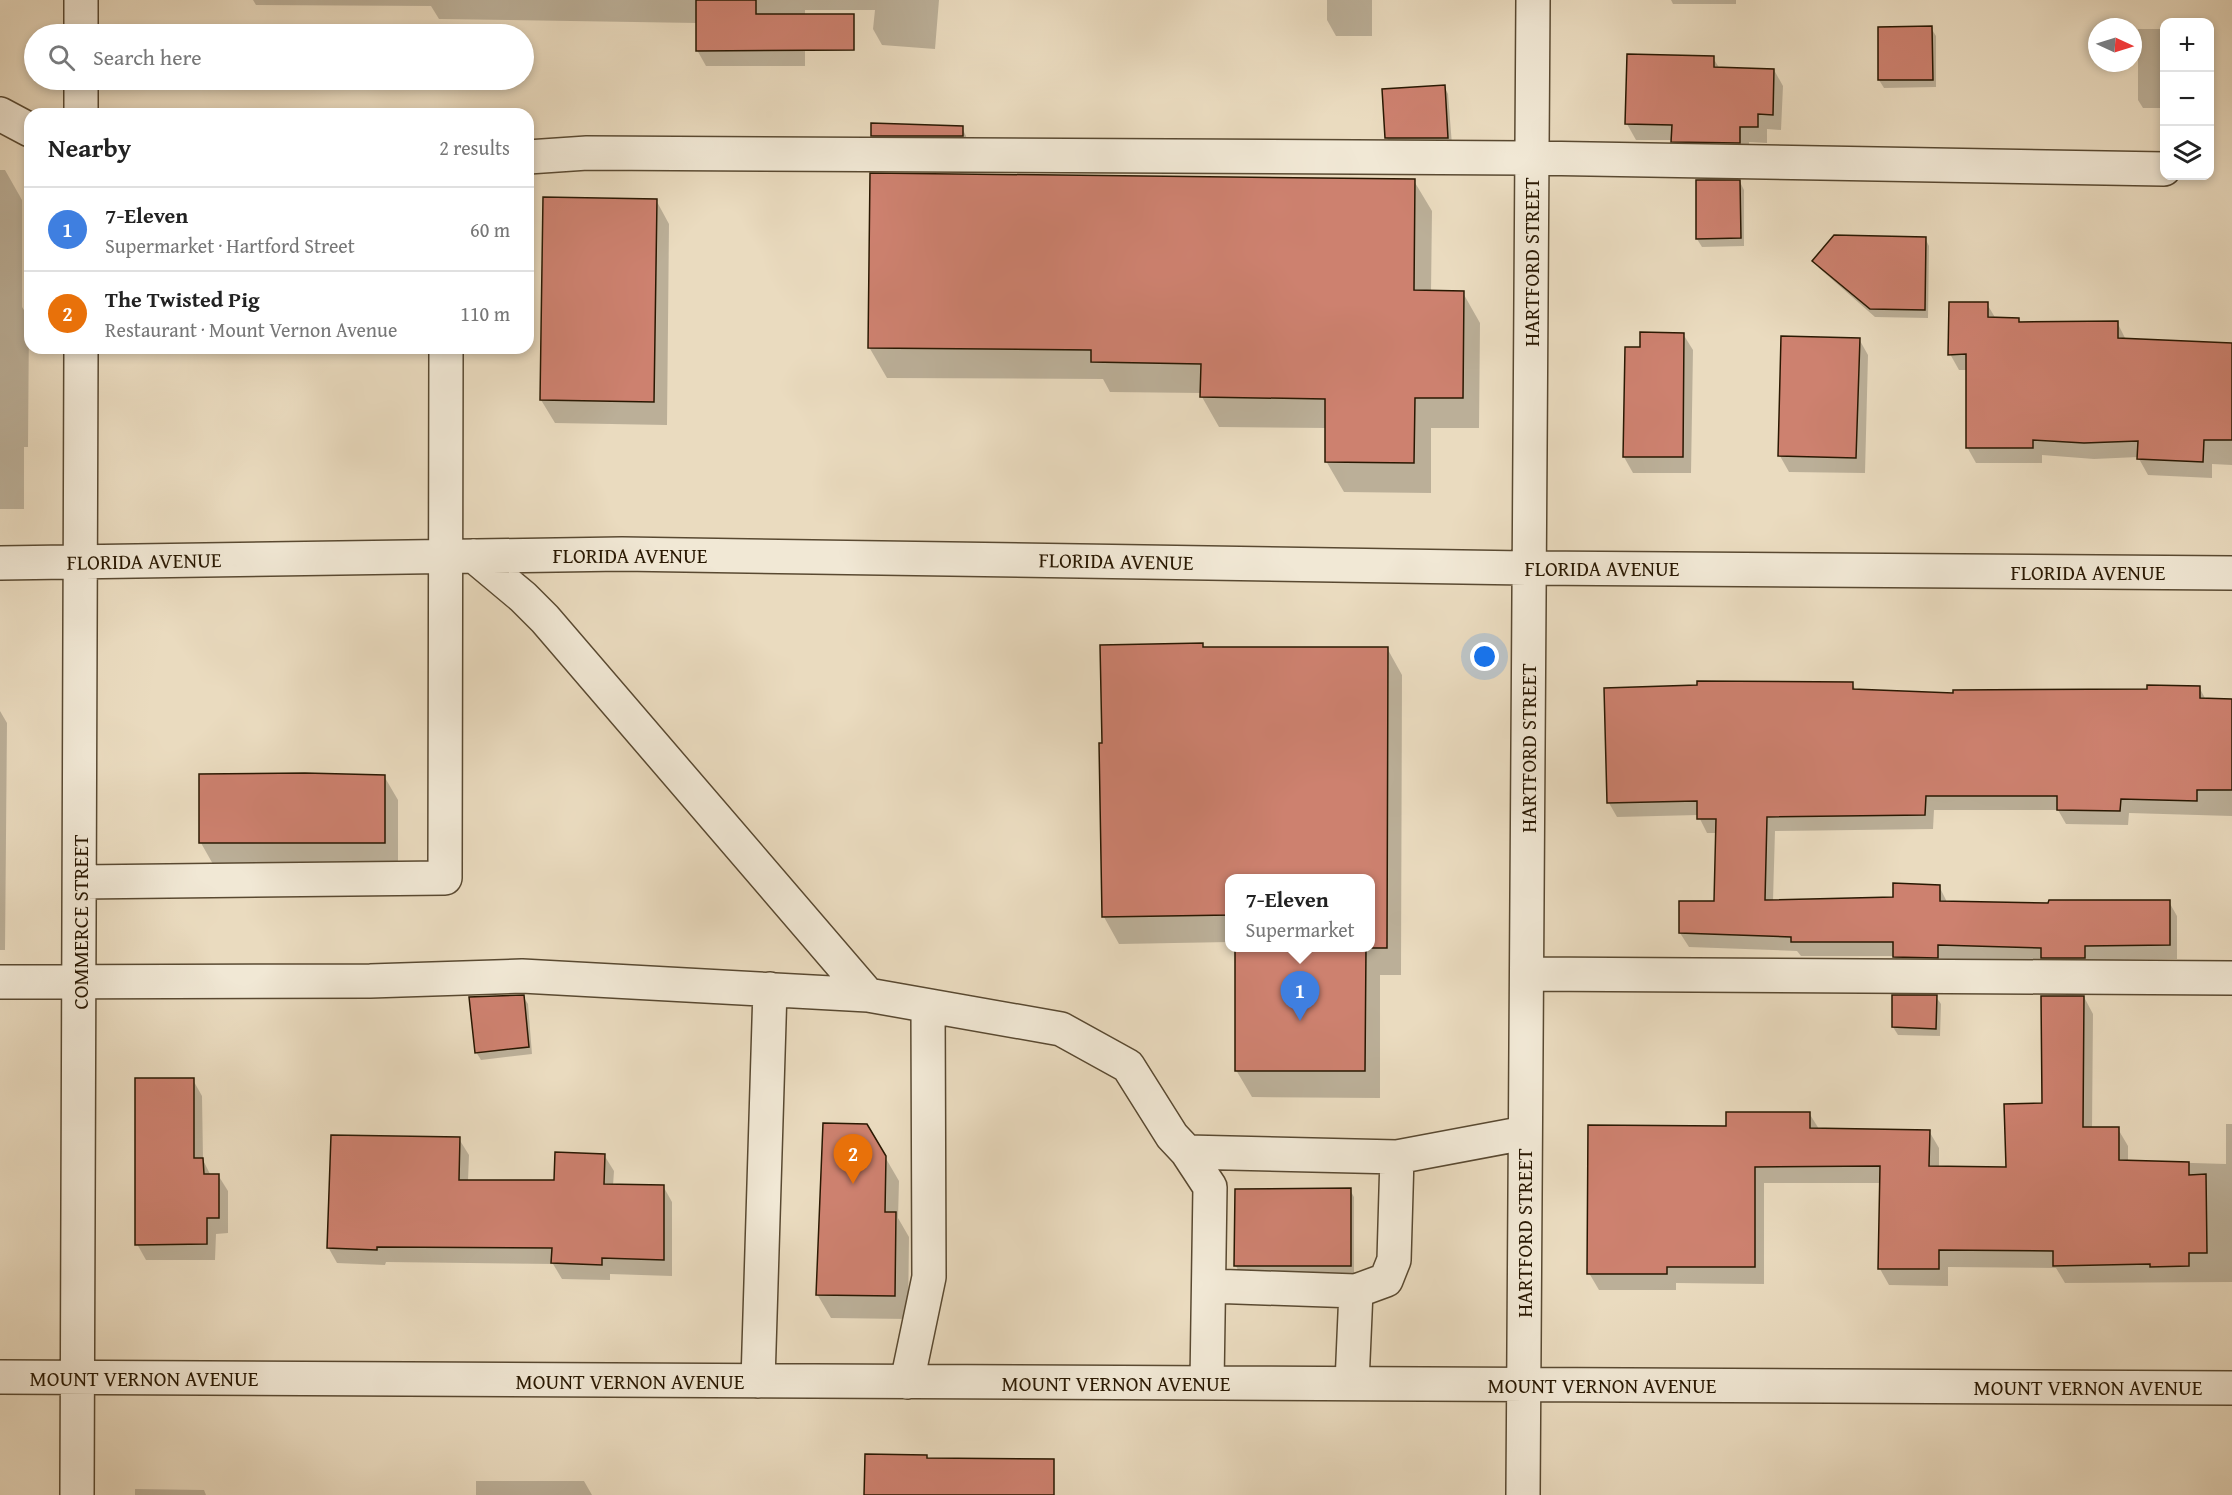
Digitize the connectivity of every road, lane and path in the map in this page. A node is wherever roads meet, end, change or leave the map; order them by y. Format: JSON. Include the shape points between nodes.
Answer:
{"nodes":[{"id":1,"x":81,"y":0,"type":"edge"},
{"id":2,"x":1533,"y":0,"type":"edge"},
{"id":3,"x":81,"y":24,"type":"edge"},
{"id":4,"x":81,"y":90,"type":"edge"},
{"id":5,"x":81,"y":108,"type":"edge"},
{"id":6,"x":0,"y":114,"type":"edge"},
{"id":7,"x":24,"y":127,"type":"edge"},
{"id":8,"x":534,"y":157,"type":"edge"},
{"id":9,"x":1532,"y":158,"type":"junction"},
{"id":10,"x":2160,"y":169,"type":"edge"},
{"id":11,"x":81,"y":354,"type":"edge"},
{"id":12,"x":446,"y":354,"type":"edge"},
{"id":13,"x":461,"y":557,"type":"junction"},
{"id":14,"x":81,"y":562,"type":"junction"},
{"id":15,"x":0,"y":563,"type":"edge"},
{"id":16,"x":1529,"y":568,"type":"junction"},
{"id":17,"x":2232,"y":573,"type":"edge"},
{"id":18,"x":80,"y":882,"type":"junction"},
{"id":19,"x":1527,"y":974,"type":"junction"},
{"id":20,"x":2232,"y":978,"type":"edge"},
{"id":21,"x":80,"y":981,"type":"junction"},
{"id":22,"x":0,"y":982,"type":"edge"},
{"id":23,"x":770,"y":989,"type":"junction"},
{"id":24,"x":868,"y":995,"type":"junction"},
{"id":25,"x":928,"y":1006,"type":"junction"},
{"id":26,"x":1525,"y":1133,"type":"junction"},
{"id":27,"x":1187,"y":1152,"type":"junction"},
{"id":28,"x":1398,"y":1157,"type":"junction"},
{"id":29,"x":1209,"y":1286,"type":"junction"},
{"id":30,"x":1356,"y":1291,"type":"junction"},
{"id":31,"x":0,"y":1377,"type":"edge"},
{"id":32,"x":78,"y":1378,"type":"junction"},
{"id":33,"x":758,"y":1381,"type":"junction"},
{"id":34,"x":907,"y":1382,"type":"junction"},
{"id":35,"x":1207,"y":1383,"type":"junction"},
{"id":36,"x":1352,"y":1383,"type":"junction"},
{"id":37,"x":1523,"y":1384,"type":"junction"},
{"id":38,"x":2232,"y":1388,"type":"edge"},
{"id":39,"x":77,"y":1495,"type":"edge"},
{"id":40,"x":1523,"y":1495,"type":"edge"}],
"edges":[{"from":1,"to":3,"type":"street"},
{"from":2,"to":9,"type":"street","name":"HARTFORD STREET"},
{"from":4,"to":5,"type":"street"},
{"from":6,"to":7,"type":"street"},
{"from":8,"to":9,"type":"street","via":[[598,153]]},
{"from":9,"to":10,"type":"street"},
{"from":9,"to":16,"type":"street","name":"HARTFORD STREET"},
{"from":11,"to":14,"type":"street","name":"COMMERCE STREET"},
{"from":12,"to":13,"type":"street"},
{"from":13,"to":14,"type":"street","name":"FLORIDA AVENUE"},
{"from":13,"to":16,"type":"street","name":"FLORIDA AVENUE","via":[[622,554]]},
{"from":13,"to":18,"type":"street","via":[[445,878]]},
{"from":13,"to":24,"type":"street","via":[[523,597],[545,619]]},
{"from":14,"to":15,"type":"street","name":"FLORIDA AVENUE"},
{"from":14,"to":18,"type":"street","name":"COMMERCE STREET"},
{"from":16,"to":17,"type":"street","name":"FLORIDA AVENUE"},
{"from":16,"to":19,"type":"street","name":"HARTFORD STREET"},
{"from":18,"to":21,"type":"street","name":"COMMERCE STREET"},
{"from":19,"to":20,"type":"street"},
{"from":19,"to":26,"type":"street","name":"HARTFORD STREET"},
{"from":21,"to":22,"type":"street"},
{"from":21,"to":23,"type":"street","via":[[370,981],[522,976]]},
{"from":21,"to":32,"type":"street","name":"COMMERCE STREET"},
{"from":23,"to":24,"type":"street"},
{"from":23,"to":33,"type":"street"},
{"from":24,"to":25,"type":"street"},
{"from":25,"to":27,"type":"street","via":[[1061,1029],[1090,1043],[1128,1066],[1172,1136]]},
{"from":25,"to":34,"type":"street","via":[[929,1277]]},
{"from":26,"to":28,"type":"street"},
{"from":26,"to":37,"type":"street","name":"HARTFORD STREET"},
{"from":27,"to":28,"type":"street"},
{"from":27,"to":29,"type":"street","via":[[1210,1187]]},
{"from":28,"to":30,"type":"street","via":[[1394,1260],[1386,1280]]},
{"from":29,"to":30,"type":"street"},
{"from":29,"to":35,"type":"street"},
{"from":30,"to":36,"type":"street"},
{"from":31,"to":32,"type":"street","name":"MOUNT VERNON AVENUE"},
{"from":32,"to":33,"type":"street","name":"MOUNT VERNON AVENUE"},
{"from":32,"to":39,"type":"street","name":"COMMERCE STREET"},
{"from":33,"to":34,"type":"street","name":"MOUNT VERNON AVENUE"},
{"from":34,"to":35,"type":"street","name":"MOUNT VERNON AVENUE"},
{"from":35,"to":36,"type":"street","name":"MOUNT VERNON AVENUE"},
{"from":36,"to":37,"type":"street","name":"MOUNT VERNON AVENUE"},
{"from":37,"to":38,"type":"street","name":"MOUNT VERNON AVENUE"},
{"from":37,"to":40,"type":"street","name":"HARTFORD STREET"}]}
